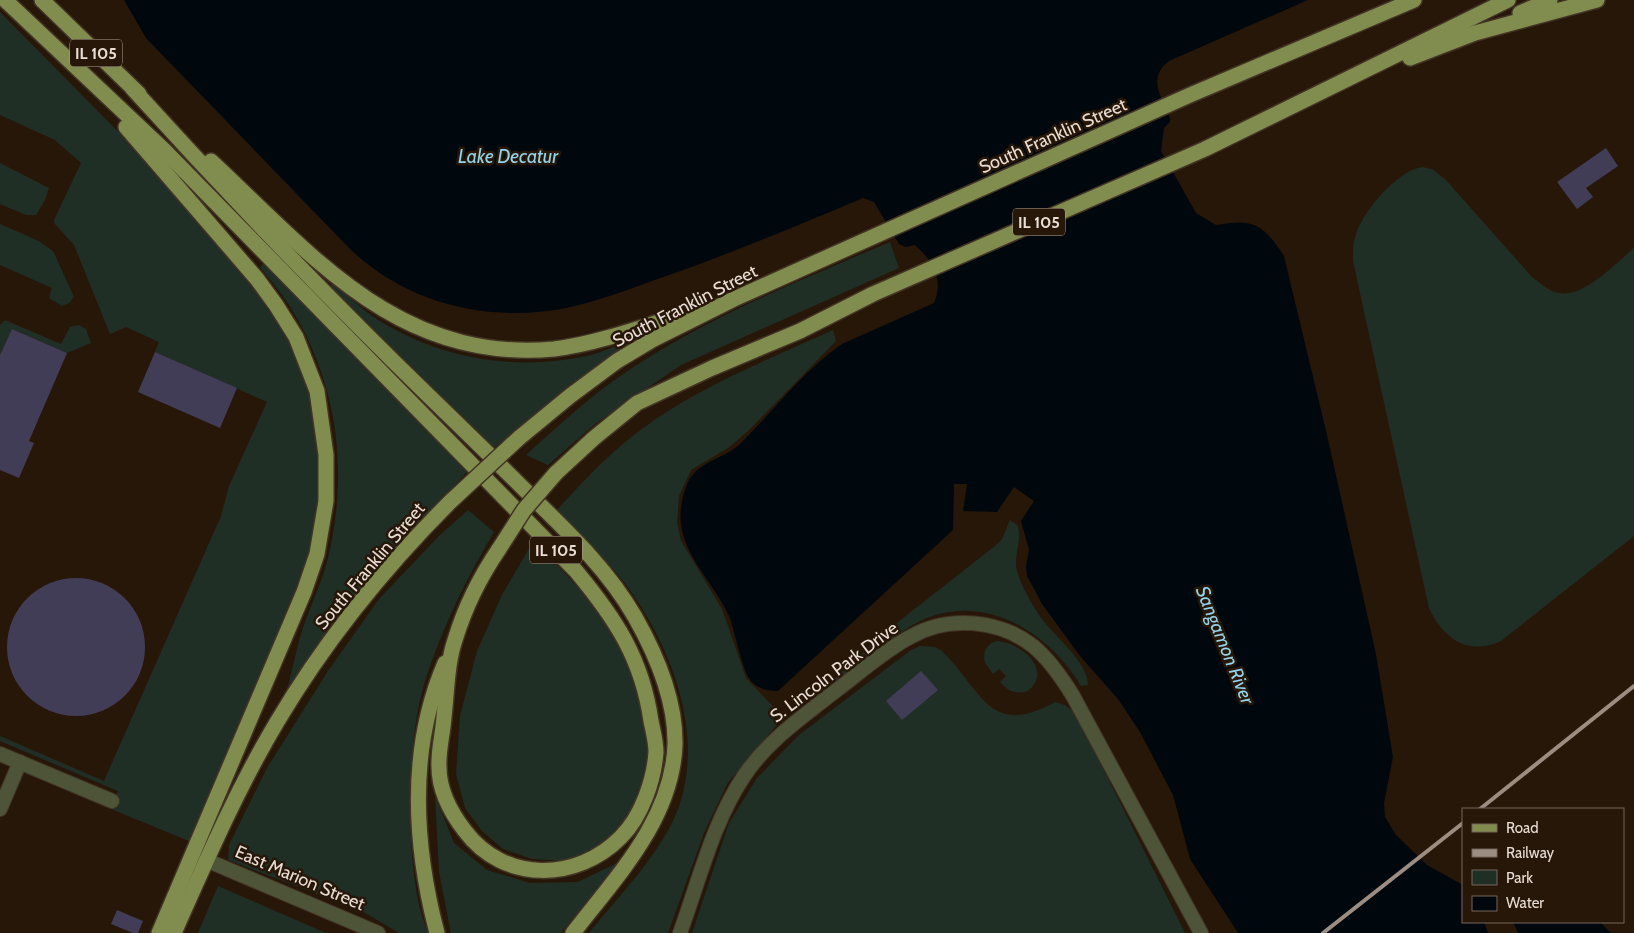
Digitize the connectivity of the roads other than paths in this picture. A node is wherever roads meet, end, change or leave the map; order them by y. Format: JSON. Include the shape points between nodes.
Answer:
{"nodes":[{"id":1,"x":5,"y":0,"type":"edge"},
{"id":2,"x":42,"y":0,"type":"edge"},
{"id":3,"x":1414,"y":0,"type":"edge"},
{"id":4,"x":1508,"y":0,"type":"edge"},
{"id":5,"x":1550,"y":0,"type":"edge"},
{"id":6,"x":1597,"y":0,"type":"edge"},
{"id":7,"x":1476,"y":33,"type":"junction"},
{"id":8,"x":62,"y":54,"type":"junction"},
{"id":9,"x":133,"y":89,"type":"junction"},
{"id":10,"x":1322,"y":92,"type":"junction"},
{"id":11,"x":734,"y":299,"type":"junction"},
{"id":12,"x":454,"y":641,"type":"junction"},
{"id":13,"x":0,"y":754,"type":"edge"},
{"id":14,"x":20,"y":762,"type":"junction"},
{"id":15,"x":112,"y":801,"type":"dead end"},
{"id":16,"x":0,"y":809,"type":"edge"},
{"id":17,"x":206,"y":860,"type":"junction"},
{"id":18,"x":160,"y":933,"type":"edge"},
{"id":19,"x":174,"y":933,"type":"edge"},
{"id":20,"x":378,"y":933,"type":"edge"},
{"id":21,"x":437,"y":933,"type":"edge"},
{"id":22,"x":573,"y":933,"type":"edge"},
{"id":23,"x":680,"y":933,"type":"edge"},
{"id":24,"x":1201,"y":933,"type":"edge"}],
"edges":[{"from":1,"to":8,"type":"main road","number":"IL 105"},
{"from":2,"to":9,"type":"main road","number":"IL 105"},
{"from":3,"to":11,"type":"main road","name":"South Franklin Street","number":"IL 105","via":[[1190,95]]},
{"from":4,"to":10,"type":"main road"},
{"from":5,"to":7,"type":"main road"},
{"from":6,"to":7,"type":"main road","number":"IL 105"},
{"from":7,"to":10,"type":"main road","number":"IL 105"},
{"from":8,"to":12,"type":"main road","number":"IL 105","via":[[164,150],[576,571],[619,627],[648,694],[656,750],[651,778],[639,812],[622,836],[601,854],[569,869],[543,871],[516,867],[491,855],[472,840],[454,816],[443,792],[439,767]]},
{"from":8,"to":18,"type":"main road","via":[[276,305],[296,337],[317,391],[326,455],[326,501],[317,554],[282,647]]},
{"from":9,"to":11,"type":"main road","number":"IL 105","via":[[348,288],[382,310],[435,335],[494,348],[555,348]]},
{"from":9,"to":22,"type":"main road","via":[[267,234],[557,522],[611,582],[634,616],[658,665],[671,704],[675,745],[669,780],[660,809],[642,844]]},
{"from":10,"to":12,"type":"main road","number":"IL 105","bridge":true,"via":[[1206,149],[873,294],[800,331],[637,404],[556,473],[524,510],[472,594]]},
{"from":11,"to":17,"type":"main road","name":"South Franklin Street","bridge":true,"via":[[617,360],[519,438],[421,531],[350,614],[300,686],[240,789]]},
{"from":12,"to":21,"type":"main road","via":[[424,726],[417,790],[425,889]]},
{"from":13,"to":14,"type":"street"},
{"from":14,"to":15,"type":"street"},
{"from":14,"to":16,"type":"street"},
{"from":17,"to":19,"type":"main road","name":"South Franklin Street"},
{"from":17,"to":20,"type":"street","name":"East Marion Street"},
{"from":23,"to":24,"type":"street","name":"S. Lincoln Park Drive","via":[[729,801],[762,753],[799,719],[902,641],[926,629],[954,623],[986,625],[1012,634],[1034,647],[1057,671]]}]}
